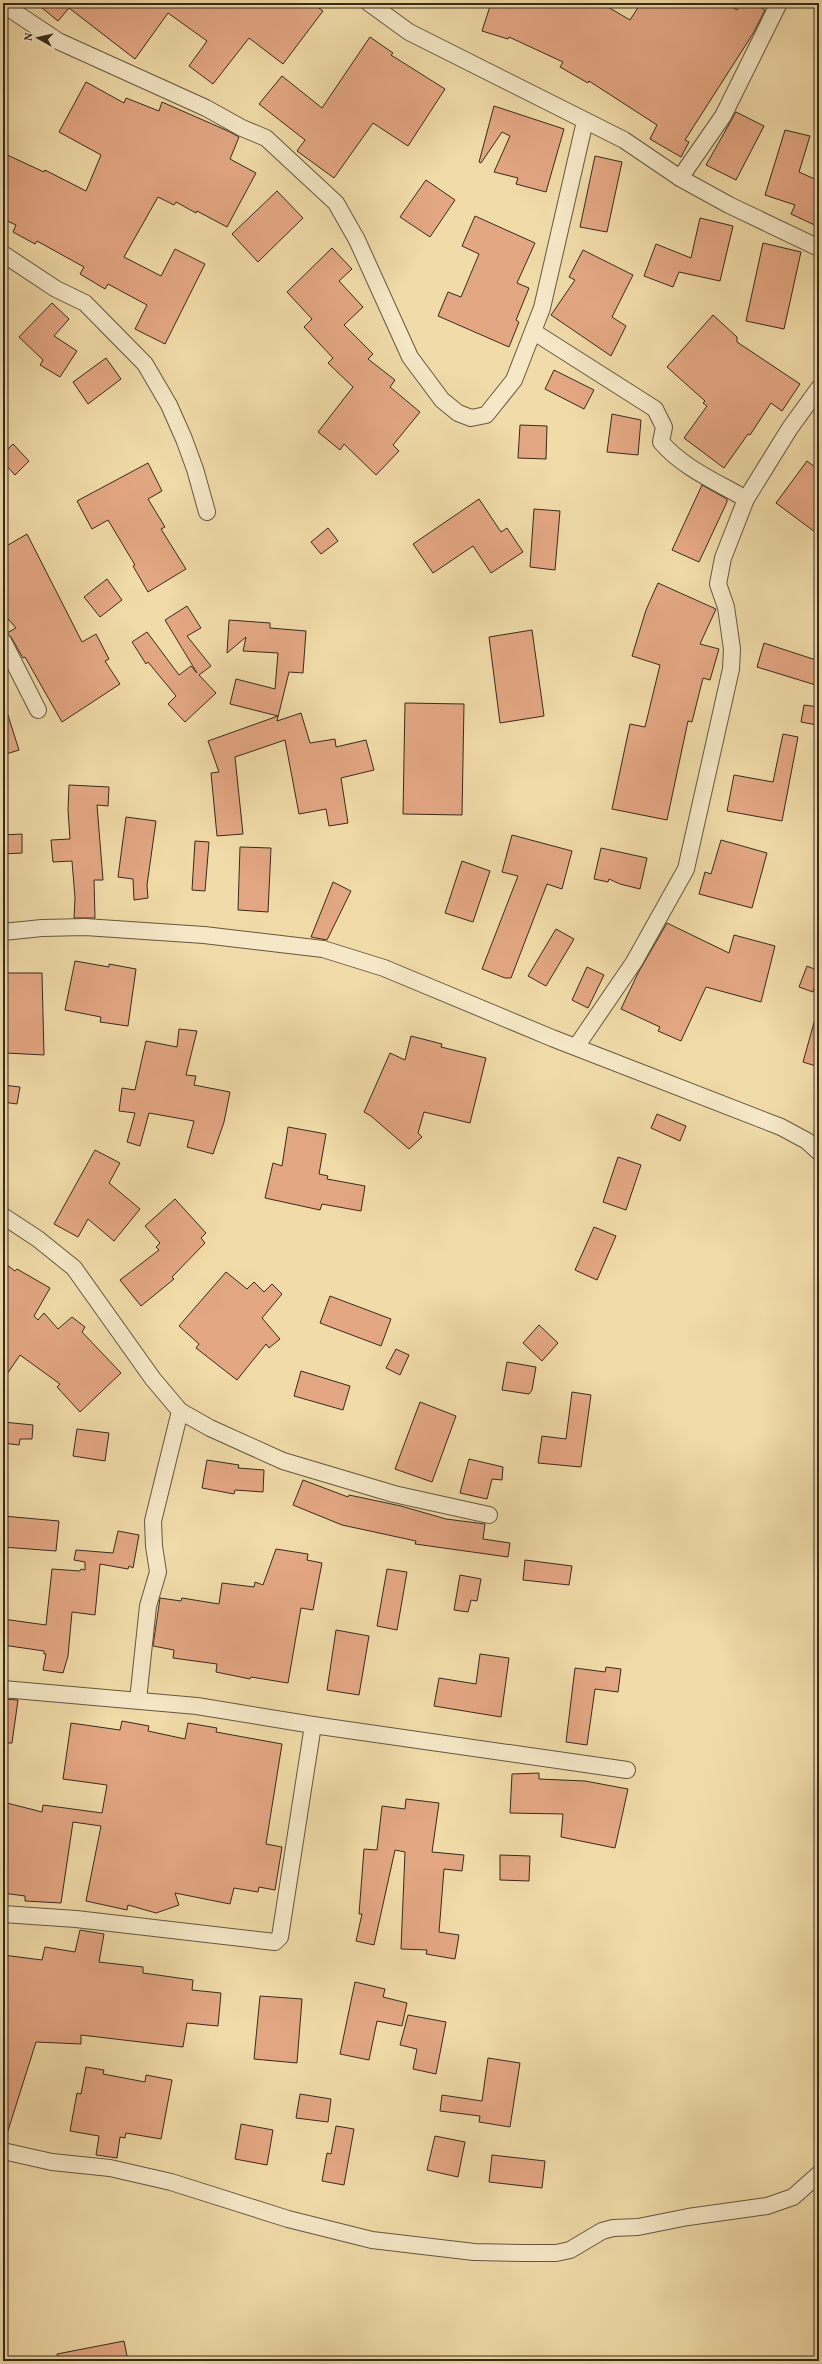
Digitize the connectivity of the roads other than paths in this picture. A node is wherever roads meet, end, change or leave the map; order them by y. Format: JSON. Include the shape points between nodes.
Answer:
{"nodes":[{"id":1,"x":369,"y":3,"type":"edge"},
{"id":2,"x":779,"y":3,"type":"edge"},
{"id":3,"x":7,"y":6,"type":"edge"},
{"id":4,"x":585,"y":121,"type":"junction"},
{"id":5,"x":680,"y":178,"type":"junction"},
{"id":6,"x":819,"y":248,"type":"edge"},
{"id":7,"x":3,"y":254,"type":"edge"},
{"id":8,"x":534,"y":332,"type":"junction"},
{"id":9,"x":819,"y":388,"type":"edge"},
{"id":10,"x":746,"y":499,"type":"junction"},
{"id":11,"x":207,"y":512,"type":"dead end"},
{"id":12,"x":3,"y":640,"type":"edge"},
{"id":13,"x":38,"y":710,"type":"dead end"},
{"id":14,"x":3,"y":932,"type":"edge"},
{"id":15,"x":576,"y":1047,"type":"junction"},
{"id":16,"x":819,"y":1152,"type":"edge"},
{"id":17,"x":3,"y":1216,"type":"edge"},
{"id":18,"x":180,"y":1411,"type":"junction"},
{"id":19,"x":489,"y":1515,"type":"dead end"},
{"id":20,"x":3,"y":1689,"type":"edge"},
{"id":21,"x":138,"y":1700,"type":"junction"},
{"id":22,"x":313,"y":1725,"type":"junction"},
{"id":23,"x":627,"y":1770,"type":"dead end"},
{"id":24,"x":3,"y":1914,"type":"edge"},
{"id":25,"x":3,"y":2151,"type":"edge"},
{"id":26,"x":819,"y":2174,"type":"edge"}],
"edges":[{"from":1,"to":4,"type":"street","via":[[410,32]]},
{"from":2,"to":5,"type":"street","via":[[723,116]]},
{"from":3,"to":8,"type":"street","via":[[58,41],[266,138],[336,203],[357,240],[410,357],[442,400],[458,413],[471,418],[486,415],[514,380]]},
{"from":4,"to":5,"type":"street","via":[[624,140]]},
{"from":4,"to":8,"type":"street","via":[[561,230]]},
{"from":5,"to":6,"type":"street","via":[[729,205]]},
{"from":7,"to":11,"type":"street","via":[[56,289],[85,302],[145,364],[169,405],[184,439]]},
{"from":8,"to":10,"type":"street","via":[[655,410],[664,427],[662,442],[669,451]]},
{"from":9,"to":10,"type":"street","via":[[790,428]]},
{"from":10,"to":15,"type":"street","via":[[723,558],[718,584],[726,607],[732,649],[731,669],[686,869],[634,962]]},
{"from":12,"to":13,"type":"street"},
{"from":14,"to":15,"type":"street","via":[[86,927],[204,935],[323,949],[384,968]]},
{"from":15,"to":16,"type":"street","via":[[781,1127],[807,1141]]},
{"from":17,"to":18,"type":"street","via":[[38,1239],[74,1268],[153,1379]]},
{"from":18,"to":19,"type":"street","via":[[283,1462],[394,1494]]},
{"from":18,"to":21,"type":"street","via":[[154,1521],[158,1572],[148,1606]]},
{"from":20,"to":21,"type":"street"},
{"from":21,"to":22,"type":"street","via":[[197,1706]]},
{"from":22,"to":23,"type":"street"},
{"from":22,"to":24,"type":"street","via":[[280,1937],[275,1942],[76,1919]]},
{"from":25,"to":26,"type":"street","via":[[52,2162],[110,2168],[172,2182],[288,2219],[372,2240],[474,2252],[524,2254],[570,2250],[602,2231],[613,2228],[638,2227],[767,2206],[793,2197]]}]}
